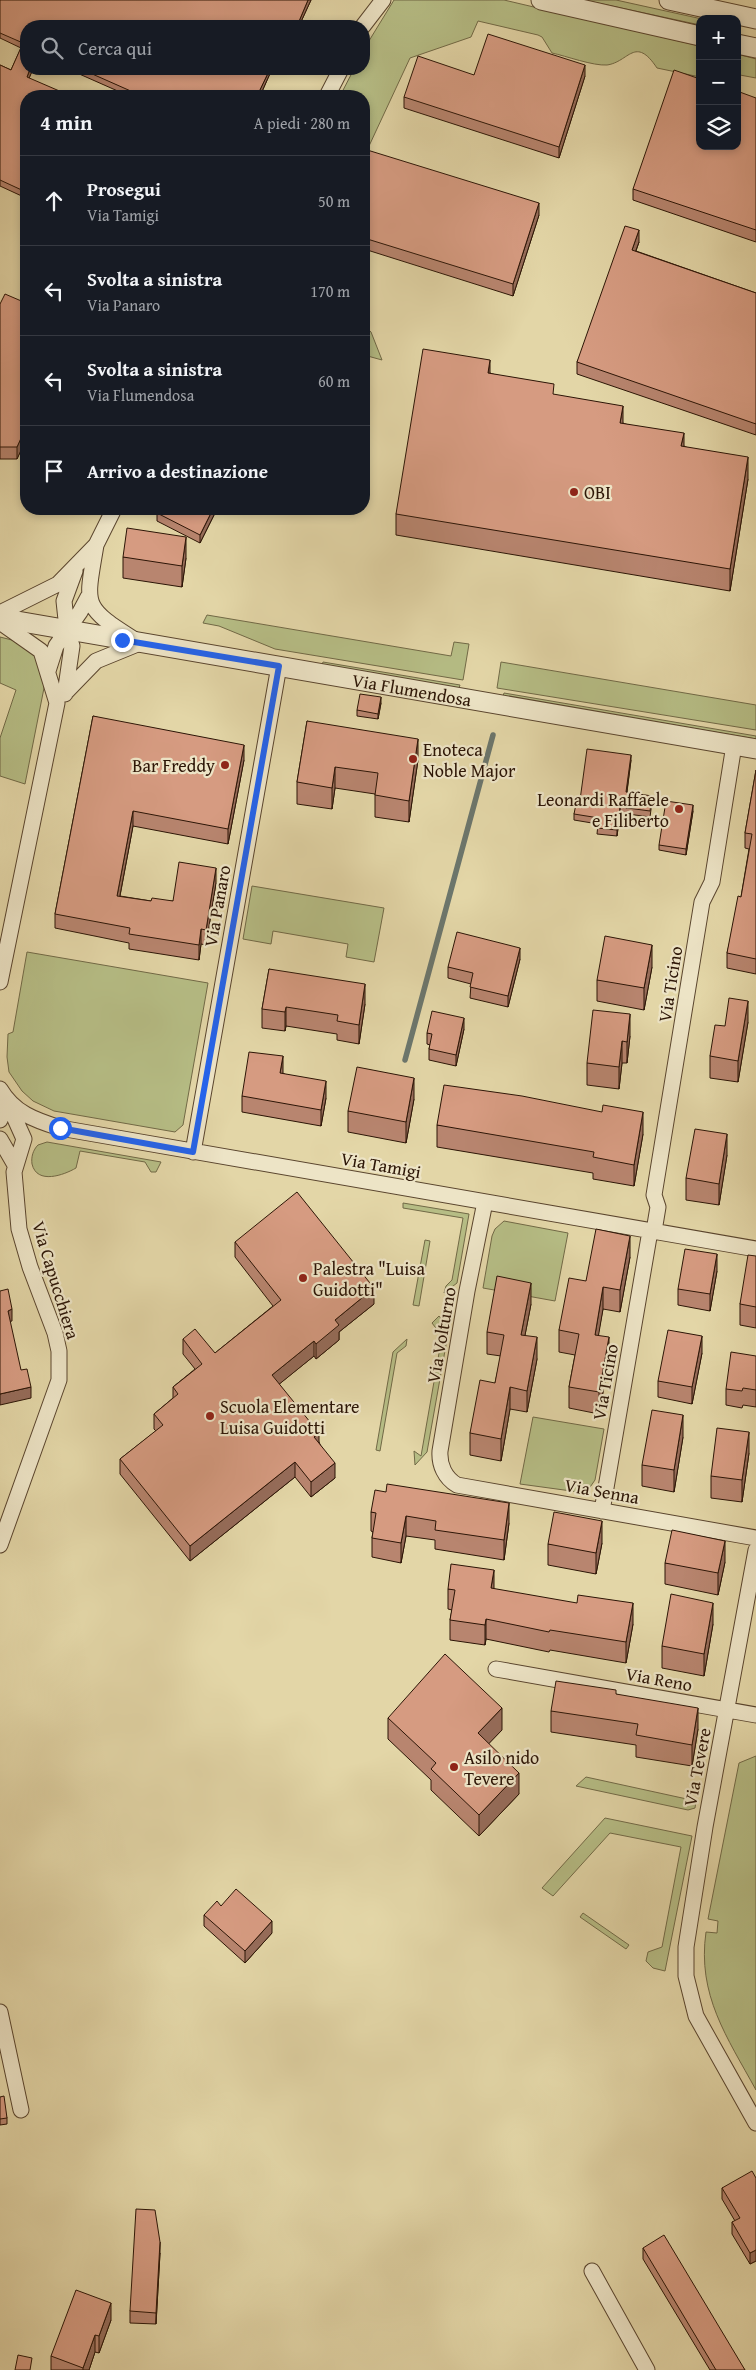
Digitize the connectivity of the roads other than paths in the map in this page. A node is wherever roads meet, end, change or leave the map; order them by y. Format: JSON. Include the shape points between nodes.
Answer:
{"nodes":[{"id":1,"x":371,"y":0,"type":"edge"},
{"id":2,"x":383,"y":0,"type":"edge"},
{"id":3,"x":541,"y":0,"type":"edge"},
{"id":4,"x":669,"y":0,"type":"edge"},
{"id":5,"x":756,"y":19,"type":"edge"},
{"id":6,"x":366,"y":20,"type":"edge"},
{"id":7,"x":368,"y":20,"type":"edge"},
{"id":8,"x":696,"y":35,"type":"edge"},
{"id":9,"x":741,"y":45,"type":"edge"},
{"id":10,"x":756,"y":48,"type":"edge"},
{"id":11,"x":338,"y":75,"type":"edge"},
{"id":12,"x":330,"y":90,"type":"edge"},
{"id":13,"x":111,"y":515,"type":"edge"},
{"id":14,"x":96,"y":545,"type":"junction"},
{"id":15,"x":77,"y":566,"type":"junction"},
{"id":16,"x":88,"y":597,"type":"junction"},
{"id":17,"x":0,"y":613,"type":"edge"},
{"id":18,"x":0,"y":618,"type":"edge"},
{"id":19,"x":0,"y":622,"type":"edge"},
{"id":20,"x":67,"y":629,"type":"junction"},
{"id":21,"x":140,"y":643,"type":"junction"},
{"id":22,"x":279,"y":666,"type":"junction"},
{"id":23,"x":48,"y":671,"type":"junction"},
{"id":24,"x":61,"y":698,"type":"junction"},
{"id":25,"x":734,"y":745,"type":"junction"},
{"id":26,"x":756,"y":749,"type":"edge"},
{"id":27,"x":0,"y":982,"type":"edge"},
{"id":28,"x":1,"y":1099,"type":"edge"},
{"id":29,"x":0,"y":1120,"type":"edge"},
{"id":30,"x":0,"y":1140,"type":"edge"},
{"id":31,"x":193,"y":1152,"type":"junction"},
{"id":32,"x":15,"y":1165,"type":"junction"},
{"id":33,"x":485,"y":1202,"type":"junction"},
{"id":34,"x":652,"y":1231,"type":"junction"},
{"id":35,"x":756,"y":1249,"type":"edge"},
{"id":36,"x":445,"y":1474,"type":"joint"},
{"id":37,"x":602,"y":1510,"type":"junction"},
{"id":38,"x":756,"y":1538,"type":"edge"},
{"id":39,"x":0,"y":1545,"type":"edge"},
{"id":40,"x":756,"y":1550,"type":"edge"},
{"id":41,"x":496,"y":1669,"type":"dead end"},
{"id":42,"x":727,"y":1710,"type":"junction"},
{"id":43,"x":756,"y":1715,"type":"edge"},
{"id":44,"x":0,"y":2012,"type":"edge"},
{"id":45,"x":21,"y":2110,"type":"dead end"},
{"id":46,"x":756,"y":2123,"type":"edge"},
{"id":47,"x":592,"y":2271,"type":"dead end"},
{"id":48,"x":647,"y":2370,"type":"edge"}],
"edges":[{"from":1,"to":6,"type":"street"},
{"from":2,"to":7,"type":"street"},
{"from":3,"to":8,"type":"street"},
{"from":4,"to":5,"type":"street"},
{"from":9,"to":10,"type":"street"},
{"from":11,"to":12,"type":"street"},
{"from":13,"to":14,"type":"street"},
{"from":14,"to":15,"type":"street"},
{"from":14,"to":16,"type":"street"},
{"from":15,"to":17,"type":"street","via":[[58,584]]},
{"from":15,"to":20,"type":"street","via":[[64,601]]},
{"from":16,"to":20,"type":"street"},
{"from":16,"to":21,"type":"street","via":[[97,615]]},
{"from":18,"to":20,"type":"street","name":"Via Flumendosa"},
{"from":19,"to":23,"type":"street","via":[[41,651]]},
{"from":20,"to":21,"type":"street","name":"Via Flumendosa"},
{"from":20,"to":23,"type":"street","via":[[56,646]]},
{"from":20,"to":24,"type":"street","via":[[72,646]]},
{"from":21,"to":22,"type":"street","name":"Via Flumendosa"},
{"from":21,"to":24,"type":"street","via":[[96,661]]},
{"from":22,"to":25,"type":"street","name":"Via Flumendosa"},
{"from":22,"to":31,"type":"street","name":"Via Panaro"},
{"from":23,"to":24,"type":"street"},
{"from":24,"to":27,"type":"street"},
{"from":25,"to":26,"type":"street","name":"Via Flumendosa"},
{"from":25,"to":34,"type":"street","name":"Via Ticino","via":[[712,882],[703,898],[654,1195],[658,1207]]},
{"from":28,"to":29,"type":"street"},
{"from":28,"to":31,"type":"street","name":"Via Tamigi","via":[[21,1114],[60,1128]]},
{"from":28,"to":32,"type":"street","name":"Via Capucchiera","via":[[24,1139]]},
{"from":30,"to":32,"type":"street","name":"Via Capucchiera"},
{"from":31,"to":33,"type":"street","name":"Via Tamigi"},
{"from":32,"to":39,"type":"street","name":"Via Capucchiera","via":[[19,1229],[55,1333],[59,1380]]},
{"from":33,"to":34,"type":"street","name":"Via Tamigi"},
{"from":33,"to":36,"type":"street","name":"Via Volturno","via":[[440,1451]]},
{"from":34,"to":35,"type":"street","name":"Via Tamigi"},
{"from":34,"to":37,"type":"street","name":"Via Ticino"},
{"from":36,"to":37,"type":"street","name":"Via Senna","via":[[457,1485]]},
{"from":37,"to":38,"type":"street","name":"Via Senna"},
{"from":40,"to":42,"type":"street","name":"Via Tevere"},
{"from":41,"to":42,"type":"street","name":"Via Reno"},
{"from":42,"to":43,"type":"street","name":"Via Reno"},
{"from":42,"to":46,"type":"street","name":"Via Tevere","via":[[704,1827],[686,1947],[689,1993],[696,2016]]},
{"from":44,"to":45,"type":"street"},
{"from":47,"to":48,"type":"street"}]}
